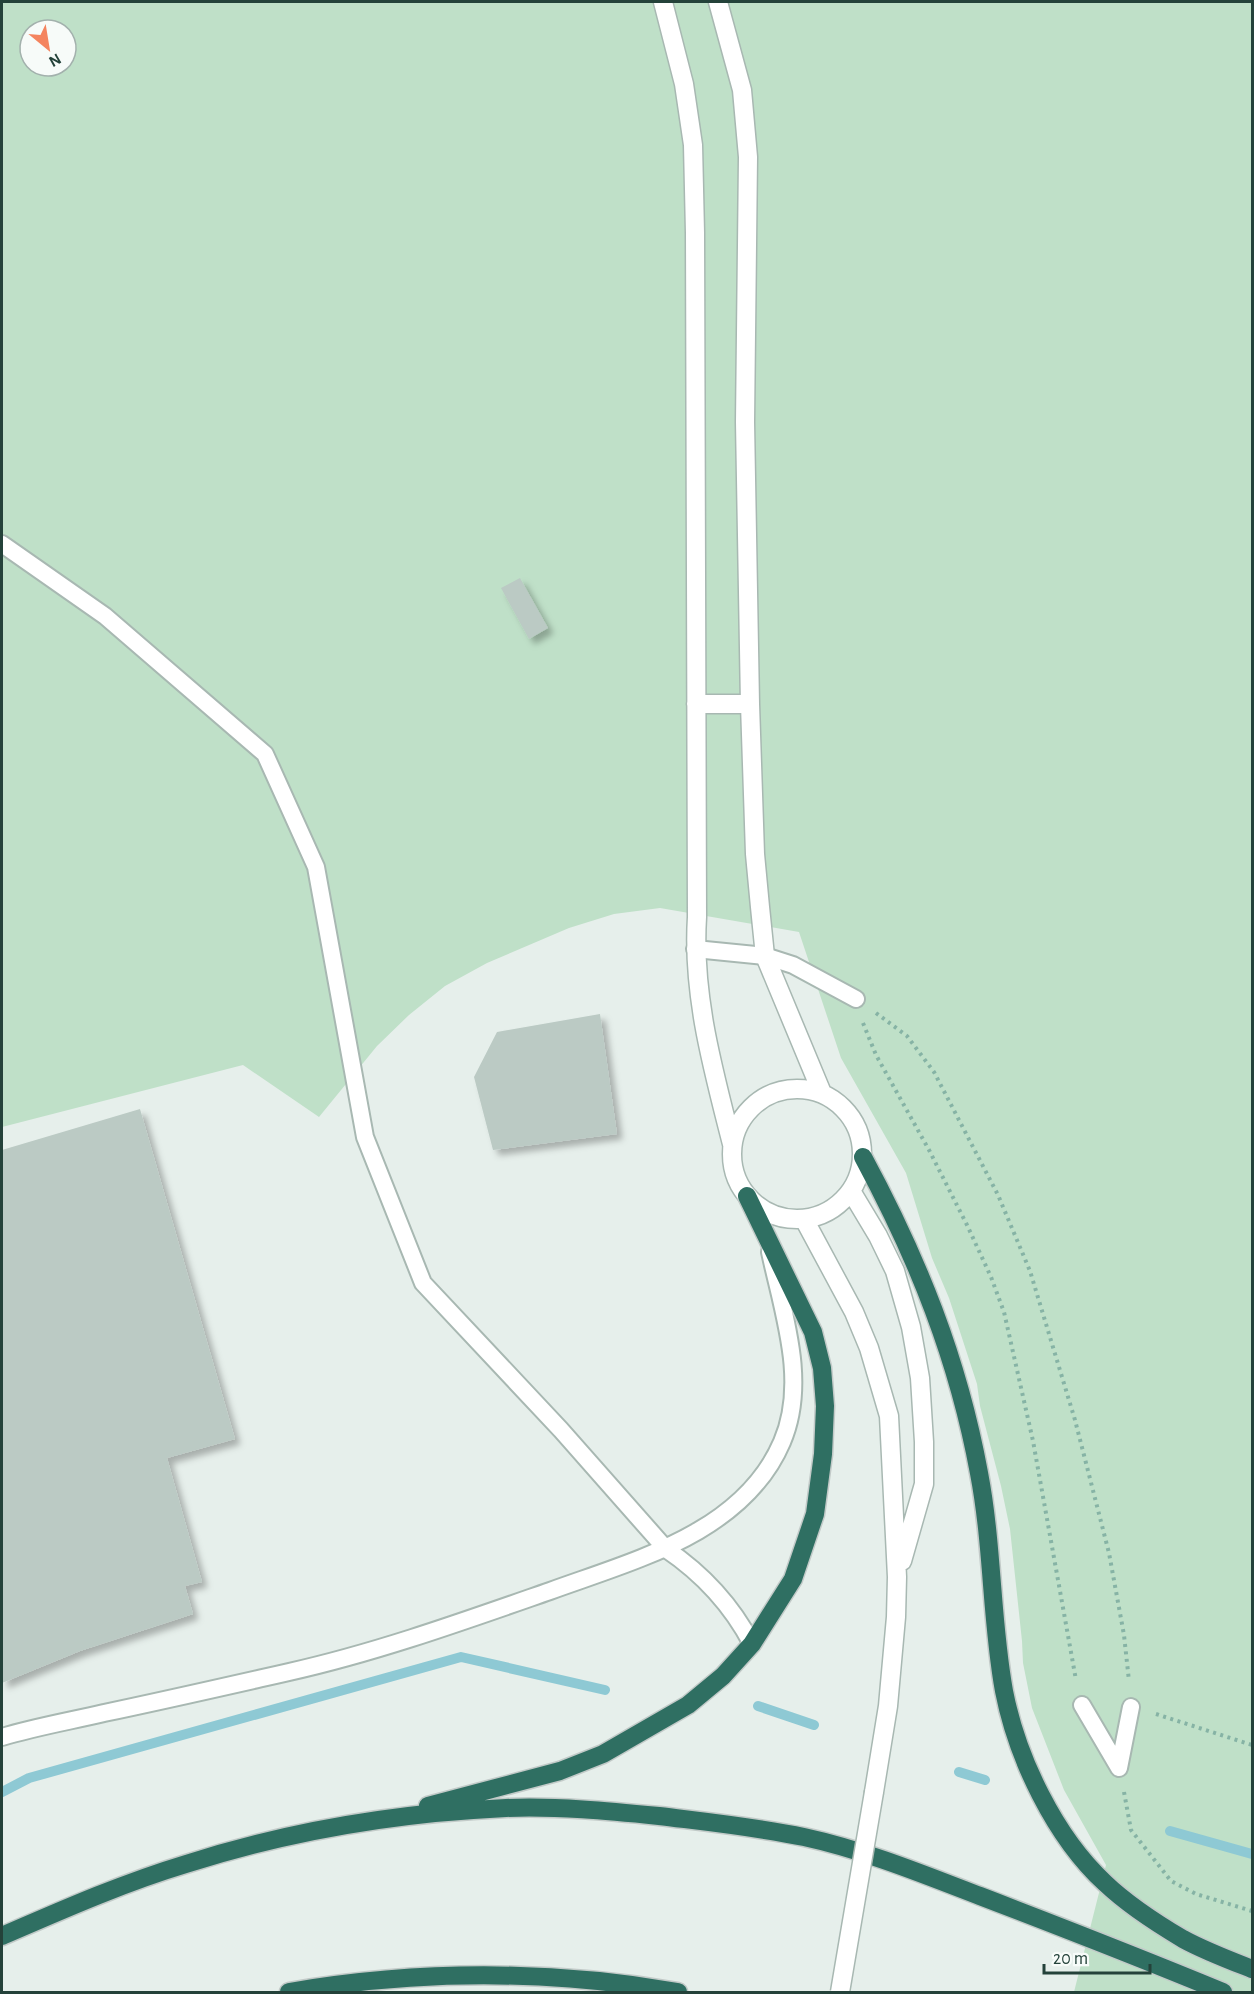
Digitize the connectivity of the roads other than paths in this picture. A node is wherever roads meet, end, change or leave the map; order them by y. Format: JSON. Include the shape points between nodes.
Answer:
{"nodes":[{"id":1,"x":663,"y":2,"type":"edge"},
{"id":2,"x":718,"y":2,"type":"edge"},
{"id":3,"x":2,"y":544,"type":"edge"},
{"id":4,"x":696,"y":704,"type":"junction"},
{"id":5,"x":750,"y":704,"type":"junction"},
{"id":6,"x":695,"y":949,"type":"junction"},
{"id":7,"x":765,"y":956,"type":"junction"},
{"id":8,"x":855,"y":999,"type":"road end"},
{"id":9,"x":822,"y":1093,"type":"junction"},
{"id":10,"x":732,"y":1144,"type":"junction"},
{"id":11,"x":863,"y":1157,"type":"junction"},
{"id":12,"x":851,"y":1191,"type":"junction"},
{"id":13,"x":747,"y":1196,"type":"junction"},
{"id":14,"x":804,"y":1219,"type":"junction"},
{"id":15,"x":768,"y":1239,"type":"junction"},
{"id":16,"x":666,"y":1549,"type":"junction"},
{"id":17,"x":897,"y":1577,"type":"junction"},
{"id":18,"x":752,"y":1644,"type":"junction"},
{"id":19,"x":1082,"y":1705,"type":"road end"},
{"id":20,"x":1131,"y":1707,"type":"road end"},
{"id":21,"x":2,"y":1737,"type":"edge"},
{"id":22,"x":367,"y":1822,"type":"junction"},
{"id":23,"x":30,"y":1924,"type":"junction"},
{"id":24,"x":2,"y":1929,"type":"edge"},
{"id":25,"x":2,"y":1936,"type":"edge"},
{"id":26,"x":1252,"y":1970,"type":"edge"},
{"id":27,"x":289,"y":1992,"type":"edge"},
{"id":28,"x":678,"y":1992,"type":"edge"},
{"id":29,"x":840,"y":1992,"type":"edge"},
{"id":30,"x":1223,"y":1992,"type":"edge"}],
"edges":[{"from":1,"to":4,"type":"street","via":[[684,84],[693,145]]},
{"from":2,"to":5,"type":"street","via":[[742,90],[748,157],[745,422]]},
{"from":3,"to":16,"type":"lane","via":[[105,616],[265,754],[316,867],[365,1137],[423,1283]]},
{"from":4,"to":5,"type":"street"},
{"from":4,"to":6,"type":"street"},
{"from":5,"to":7,"type":"street"},
{"from":6,"to":7,"type":"lane"},
{"from":6,"to":10,"type":"street","via":[[705,1035]]},
{"from":7,"to":8,"type":"lane","via":[[793,965]]},
{"from":7,"to":9,"type":"street"},
{"from":9,"to":10,"type":"street","via":[[803,1088],[764,1097],[738,1125]]},
{"from":9,"to":11,"type":"street","via":[[854,1119]]},
{"from":10,"to":13,"type":"street","via":[[734,1172]]},
{"from":11,"to":12,"type":"street"},
{"from":11,"to":26,"type":"highway","via":[[913,1255],[948,1347],[987,1516],[1004,1693],[1041,1794],[1073,1846],[1119,1895],[1185,1940]]},
{"from":12,"to":14,"type":"street","via":[[830,1210]]},
{"from":12,"to":17,"type":"street","via":[[895,1270],[920,1378],[924,1484]]},
{"from":13,"to":14,"type":"street","via":[[763,1210],[782,1218]]},
{"from":13,"to":15,"type":"highway"},
{"from":14,"to":17,"type":"street","via":[[854,1312],[889,1416]]},
{"from":15,"to":16,"type":"lane","via":[[793,1367],[794,1405],[783,1440],[770,1467],[749,1493],[709,1524]]},
{"from":15,"to":18,"type":"highway","via":[[813,1332],[822,1368],[825,1406],[815,1514],[793,1579]]},
{"from":16,"to":18,"type":"lane","via":[[714,1589],[740,1621]]},
{"from":16,"to":21,"type":"lane","via":[[418,1636],[293,1672]]},
{"from":17,"to":29,"type":"street","bridge":true,"via":[[888,1706]]},
{"from":18,"to":22,"type":"highway","via":[[723,1676],[688,1705],[603,1754],[541,1776]]},
{"from":19,"to":20,"type":"lane","via":[[1119,1768]]},
{"from":22,"to":23,"type":"highway","via":[[286,1836],[186,1863]]},
{"from":22,"to":30,"type":"highway","via":[[509,1808],[597,1811],[719,1823],[805,1838],[936,1879]]},
{"from":23,"to":24,"type":"highway"},
{"from":23,"to":25,"type":"highway"},
{"from":27,"to":28,"type":"highway","via":[[361,1981],[459,1975],[611,1982]]}]}
